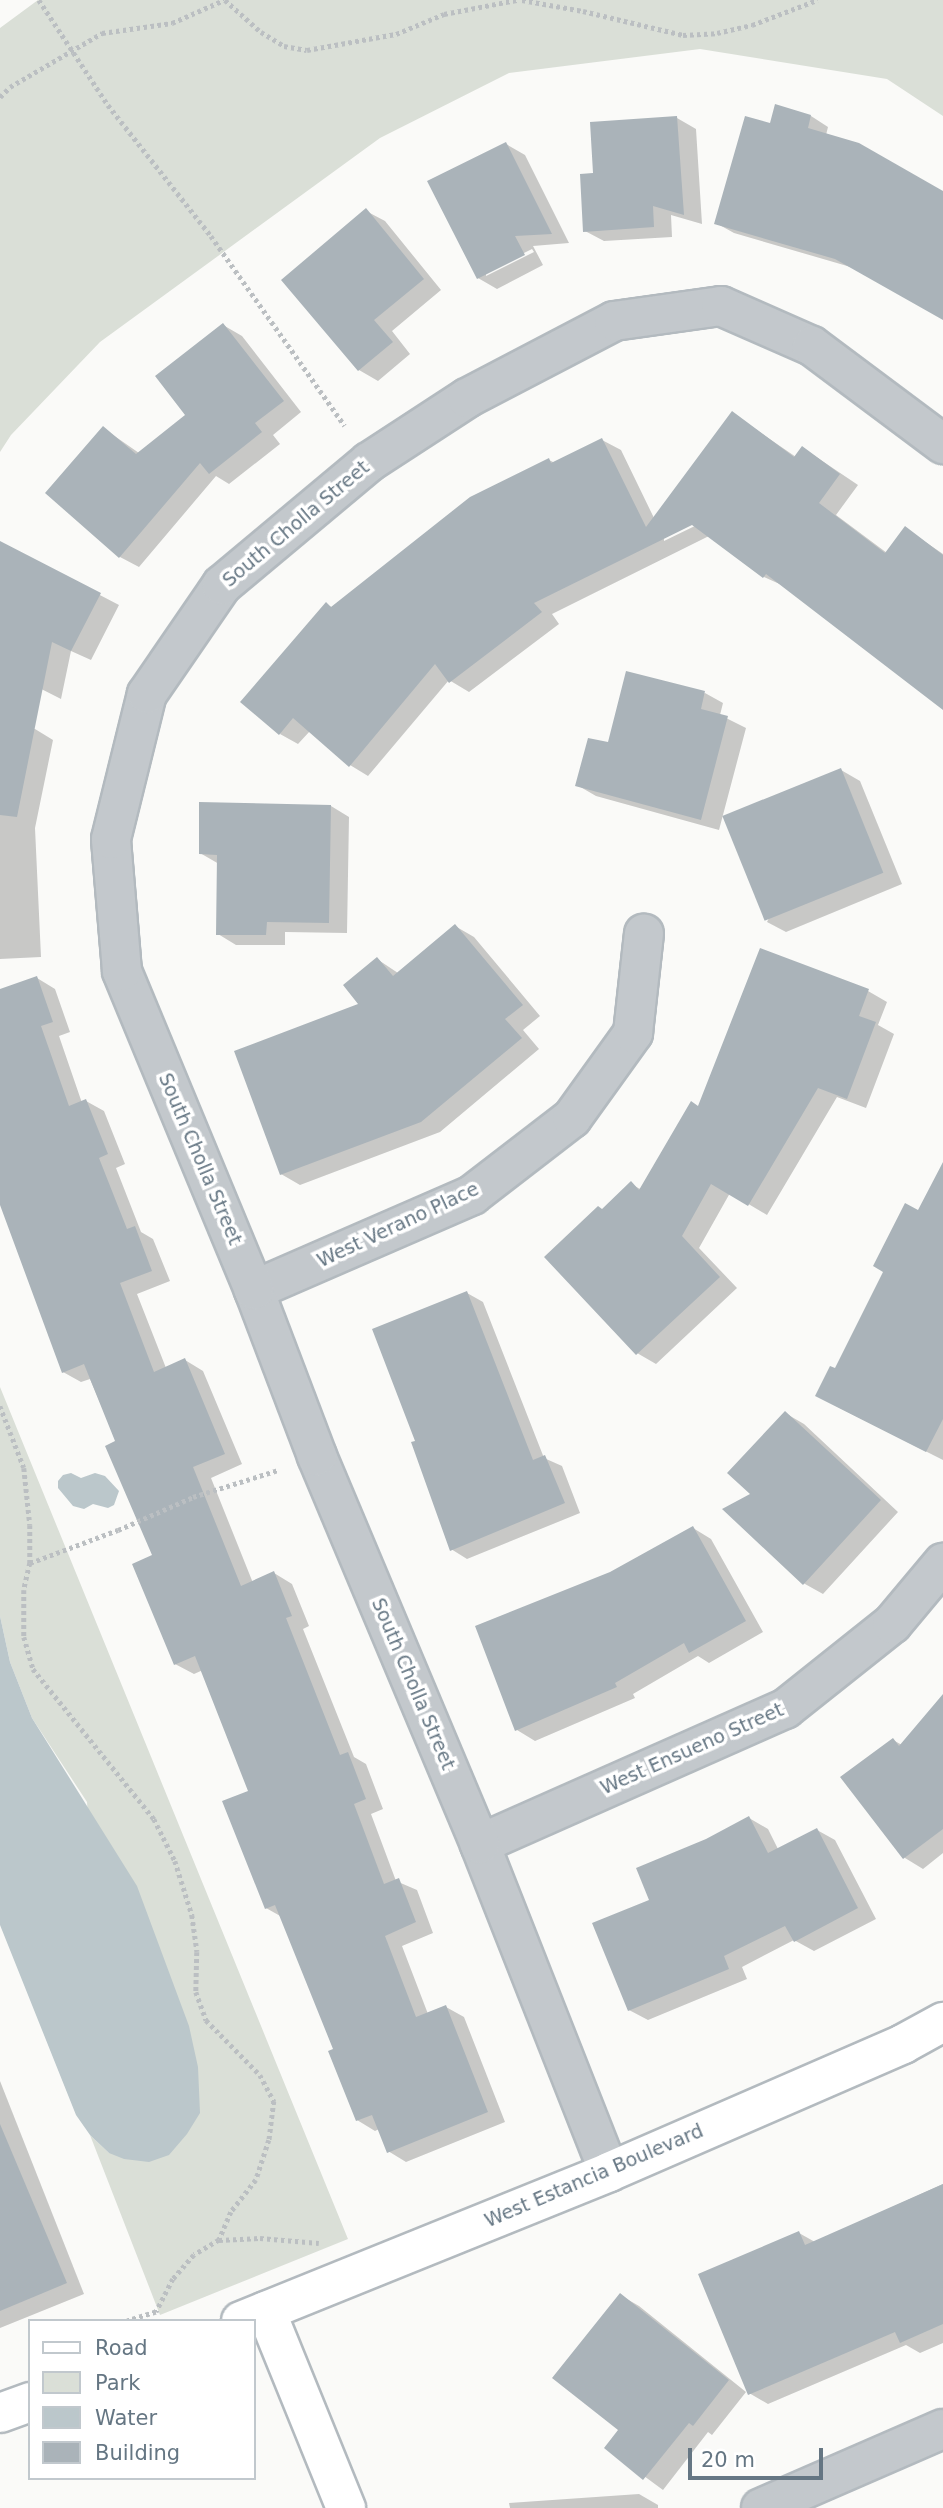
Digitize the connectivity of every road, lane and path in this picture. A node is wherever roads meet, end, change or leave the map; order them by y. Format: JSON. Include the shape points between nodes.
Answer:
{"nodes":[{"id":1,"x":38,"y":0,"type":"edge"},
{"id":2,"x":225,"y":0,"type":"edge"},
{"id":3,"x":520,"y":0,"type":"edge"},
{"id":4,"x":817,"y":0,"type":"edge"},
{"id":5,"x":70,"y":51,"type":"junction"},
{"id":6,"x":0,"y":97,"type":"edge"},
{"id":7,"x":943,"y":444,"type":"edge"},
{"id":8,"x":369,"y":462,"type":"junction"},
{"id":9,"x":644,"y":934,"type":"dead end"},
{"id":10,"x":254,"y":1290,"type":"junction"},
{"id":11,"x":0,"y":1406,"type":"edge"},
{"id":12,"x":317,"y":1456,"type":"junction"},
{"id":13,"x":30,"y":1563,"type":"junction"},
{"id":14,"x":943,"y":1563,"type":"edge"},
{"id":15,"x":480,"y":1844,"type":"junction"},
{"id":16,"x":943,"y":2022,"type":"edge"},
{"id":17,"x":609,"y":2172,"type":"junction"},
{"id":18,"x":219,"y":2240,"type":"junction"},
{"id":19,"x":327,"y":2245,"type":"dead end"},
{"id":20,"x":253,"y":2316,"type":"edge"},
{"id":21,"x":133,"y":2319,"type":"edge"},
{"id":22,"x":256,"y":2322,"type":"edge"},
{"id":23,"x":28,"y":2403,"type":"edge"},
{"id":24,"x":0,"y":2413,"type":"edge"},
{"id":25,"x":943,"y":2428,"type":"edge"},
{"id":26,"x":346,"y":2508,"type":"edge"},
{"id":27,"x":761,"y":2508,"type":"edge"}],
"edges":[{"from":1,"to":5,"type":"path"},
{"from":2,"to":3,"type":"path","via":[[261,32],[284,46],[307,50],[396,34],[444,13]]},
{"from":2,"to":5,"type":"path","via":[[172,23],[102,33]]},
{"from":3,"to":4,"type":"path","via":[[683,35],[752,25]]},
{"from":5,"to":6,"type":"path"},
{"from":5,"to":8,"type":"path","via":[[211,236]]},
{"from":7,"to":8,"type":"street","name":"South Cholla Street","via":[[812,346],[721,306],[614,321],[467,398]]},
{"from":8,"to":10,"type":"street","name":"South Cholla Street","via":[[222,585],[147,694],[111,839],[122,971]]},
{"from":9,"to":10,"type":"street","name":"West Verano Place","via":[[633,1033],[572,1118],[472,1195]]},
{"from":10,"to":12,"type":"street","name":"South Cholla Street"},
{"from":11,"to":13,"type":"path","via":[[24,1468]]},
{"from":12,"to":13,"type":"path","via":[[193,1497]]},
{"from":12,"to":15,"type":"street","name":"South Cholla Street"},
{"from":13,"to":18,"type":"path","via":[[24,1590],[24,1637],[33,1669],[154,1819],[175,1861],[192,1915],[197,1992],[206,2020],[260,2075],[274,2101],[269,2140],[256,2180],[231,2212]]},
{"from":14,"to":15,"type":"street","name":"West Ensueno Street","via":[[892,1624],[785,1709]]},
{"from":15,"to":17,"type":"street","name":"South Cholla Street"},
{"from":16,"to":17,"type":"street","name":"West Estancia Boulevard","via":[[903,2044]]},
{"from":17,"to":20,"type":"street","name":"West Estancia Boulevard"},
{"from":18,"to":19,"type":"path","via":[[308,2240]]},
{"from":18,"to":21,"type":"path","via":[[194,2255],[173,2279],[156,2312]]},
{"from":22,"to":26,"type":"street"},
{"from":23,"to":24,"type":"street"},
{"from":25,"to":27,"type":"street"}]}
